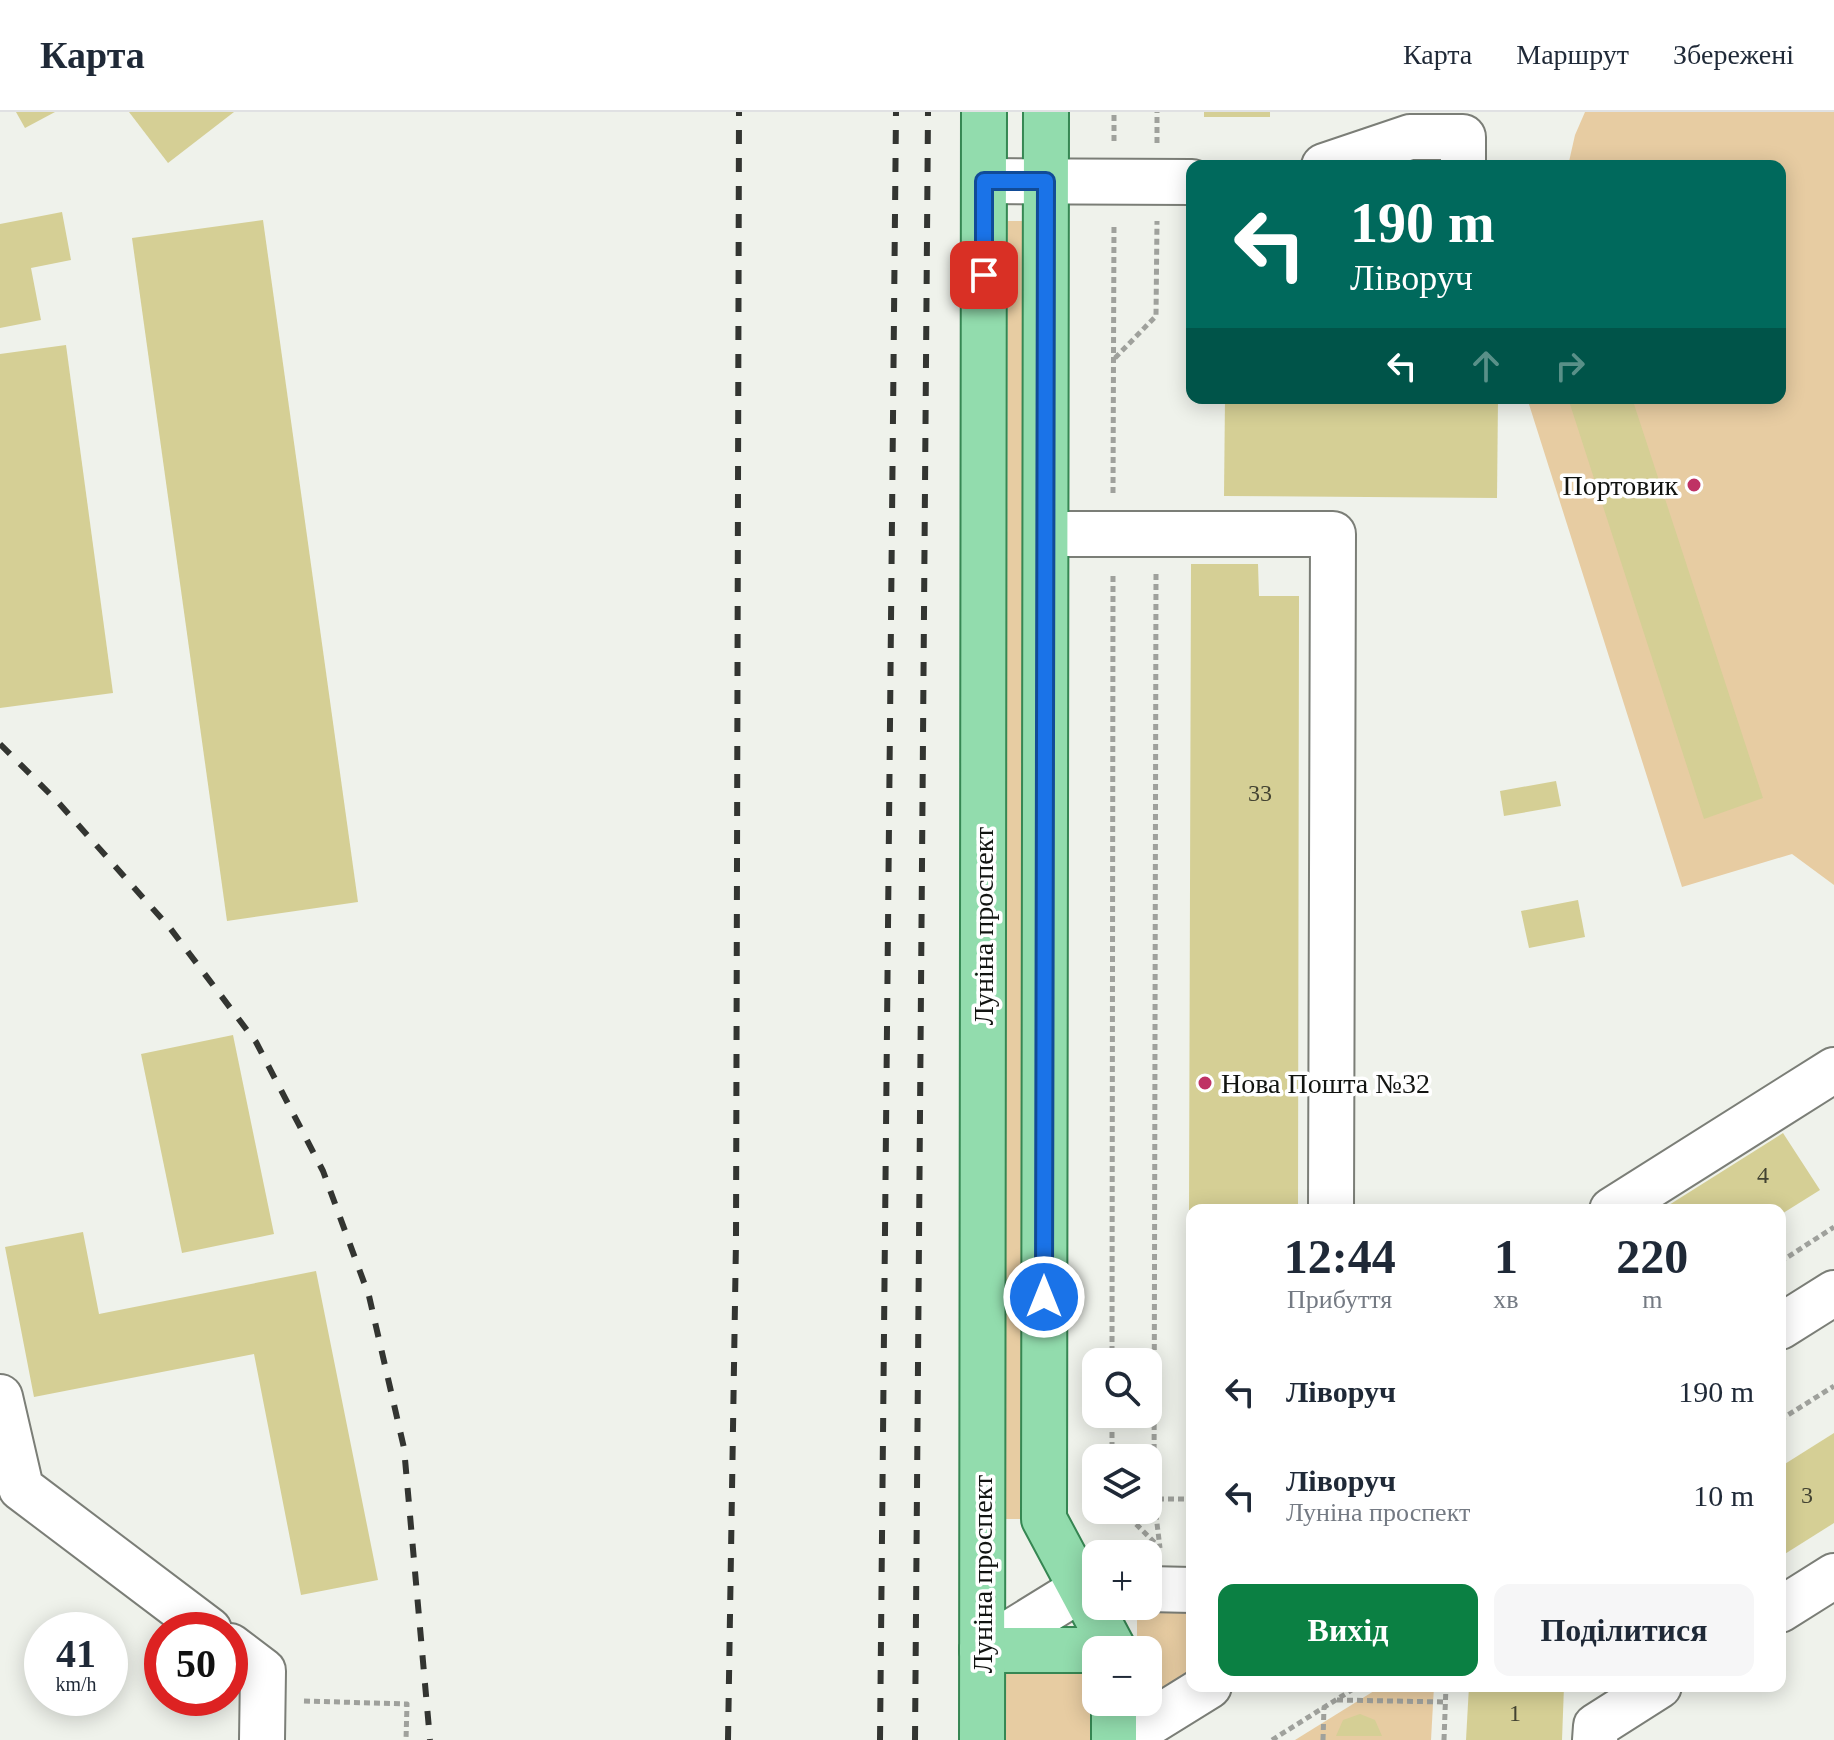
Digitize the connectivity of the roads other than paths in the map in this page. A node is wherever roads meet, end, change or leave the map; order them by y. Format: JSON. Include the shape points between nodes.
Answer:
{"nodes":[{"id":1,"x":984,"y":112,"type":"edge"},
{"id":2,"x":1046,"y":112,"type":"edge"},
{"id":3,"x":1342,"y":160,"type":"edge"},
{"id":4,"x":1463,"y":160,"type":"edge"},
{"id":5,"x":984,"y":181,"type":"junction"},
{"id":6,"x":1046,"y":181,"type":"junction"},
{"id":7,"x":1186,"y":182,"type":"edge"},
{"id":8,"x":1046,"y":534,"type":"junction"},
{"id":9,"x":1828,"y":1087,"type":"edge"},
{"id":10,"x":1331,"y":1204,"type":"edge"},
{"id":11,"x":1623,"y":1204,"type":"edge"},
{"id":12,"x":1834,"y":1293,"type":"edge"},
{"id":13,"x":1786,"y":1323,"type":"edge"},
{"id":14,"x":1,"y":1405,"type":"edge"},
{"id":15,"x":1834,"y":1576,"type":"edge"},
{"id":16,"x":1082,"y":1578,"type":"edge"},
{"id":17,"x":1162,"y":1589,"type":"edge"},
{"id":18,"x":1186,"y":1590,"type":"edge"},
{"id":19,"x":1082,"y":1593,"type":"edge"},
{"id":20,"x":1786,"y":1606,"type":"edge"},
{"id":21,"x":185,"y":1612,"type":"edge"},
{"id":22,"x":982,"y":1650,"type":"junction"},
{"id":23,"x":1082,"y":1650,"type":"edge"},
{"id":24,"x":248,"y":1660,"type":"edge"},
{"id":25,"x":1199,"y":1692,"type":"edge"},
{"id":26,"x":1650,"y":1692,"type":"edge"},
{"id":27,"x":1114,"y":1716,"type":"edge"},
{"id":28,"x":262,"y":1740,"type":"edge"},
{"id":29,"x":982,"y":1740,"type":"edge"},
{"id":30,"x":1114,"y":1740,"type":"edge"},
{"id":31,"x":1122,"y":1740,"type":"edge"},
{"id":32,"x":1595,"y":1740,"type":"edge"}],
"edges":[{"from":1,"to":5,"type":"main road","name":"Луніна проспект"},
{"from":2,"to":6,"type":"main road"},
{"from":3,"to":4,"type":"street","via":[[1410,137],[1463,137]]},
{"from":5,"to":6,"type":"street"},
{"from":5,"to":22,"type":"main road","name":"Луніна проспект"},
{"from":6,"to":7,"type":"street"},
{"from":6,"to":8,"type":"main road"},
{"from":8,"to":10,"type":"street","via":[[1333,534]]},
{"from":8,"to":16,"type":"main road","via":[[1044,1519]]},
{"from":9,"to":11,"type":"street"},
{"from":12,"to":13,"type":"street"},
{"from":14,"to":21,"type":"street","via":[[21,1488]]},
{"from":15,"to":20,"type":"street"},
{"from":17,"to":18,"type":"street"},
{"from":19,"to":22,"type":"street"},
{"from":22,"to":23,"type":"main road"},
{"from":22,"to":29,"type":"main road","name":"Луніна проспект"},
{"from":24,"to":28,"type":"street","via":[[263,1671]]},
{"from":25,"to":31,"type":"street"},
{"from":26,"to":32,"type":"street","via":[[1596,1726]]},
{"from":27,"to":30,"type":"main road"}]}
